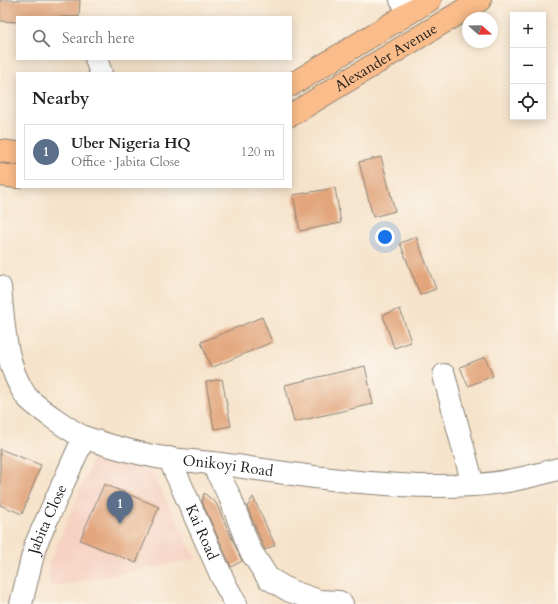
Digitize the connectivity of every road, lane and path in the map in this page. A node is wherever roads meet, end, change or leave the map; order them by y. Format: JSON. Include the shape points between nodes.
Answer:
{"nodes":[{"id":1,"x":430,"y":0,"type":"edge"},
{"id":2,"x":480,"y":0,"type":"edge"},
{"id":3,"x":406,"y":6,"type":"edge"},
{"id":4,"x":96,"y":60,"type":"edge"},
{"id":5,"x":101,"y":72,"type":"edge"},
{"id":6,"x":292,"y":84,"type":"edge"},
{"id":7,"x":292,"y":114,"type":"edge"},
{"id":8,"x":0,"y":151,"type":"edge"},
{"id":9,"x":16,"y":153,"type":"edge"},
{"id":10,"x":0,"y":175,"type":"edge"},
{"id":11,"x":16,"y":177,"type":"edge"},
{"id":12,"x":0,"y":287,"type":"edge"},
{"id":13,"x":444,"y":375,"type":"dead end"},
{"id":14,"x":84,"y":437,"type":"junction"},
{"id":15,"x":169,"y":458,"type":"junction"},
{"id":16,"x":212,"y":462,"type":"junction"},
{"id":17,"x":558,"y":469,"type":"edge"},
{"id":18,"x":473,"y":485,"type":"junction"},
{"id":19,"x":21,"y":604,"type":"edge"},
{"id":20,"x":236,"y":604,"type":"edge"},
{"id":21,"x":342,"y":604,"type":"edge"}],
"edges":[{"from":1,"to":3,"type":"main road","name":"Alexander Avenue"},
{"from":2,"to":7,"type":"main road","name":"Alexander Avenue"},
{"from":3,"to":6,"type":"main road","name":"Alexander Avenue"},
{"from":4,"to":5,"type":"street"},
{"from":8,"to":9,"type":"main road"},
{"from":10,"to":11,"type":"main road"},
{"from":12,"to":14,"type":"street","name":"Onikoyi Road","via":[[6,348],[15,375],[27,397]]},
{"from":13,"to":18,"type":"street"},
{"from":14,"to":15,"type":"street","name":"Onikoyi Road"},
{"from":14,"to":19,"type":"street","name":"Jabita Close","via":[[35,546]]},
{"from":15,"to":16,"type":"street","name":"Onikoyi Road"},
{"from":15,"to":20,"type":"street","name":"Kai Road"},
{"from":16,"to":18,"type":"street","name":"Onikoyi Road","via":[[328,479],[426,486]]},
{"from":16,"to":21,"type":"street","via":[[230,497],[250,550],[268,578],[290,591],[320,601]]},
{"from":17,"to":18,"type":"street","name":"Onikoyi Road","via":[[521,479]]}]}
